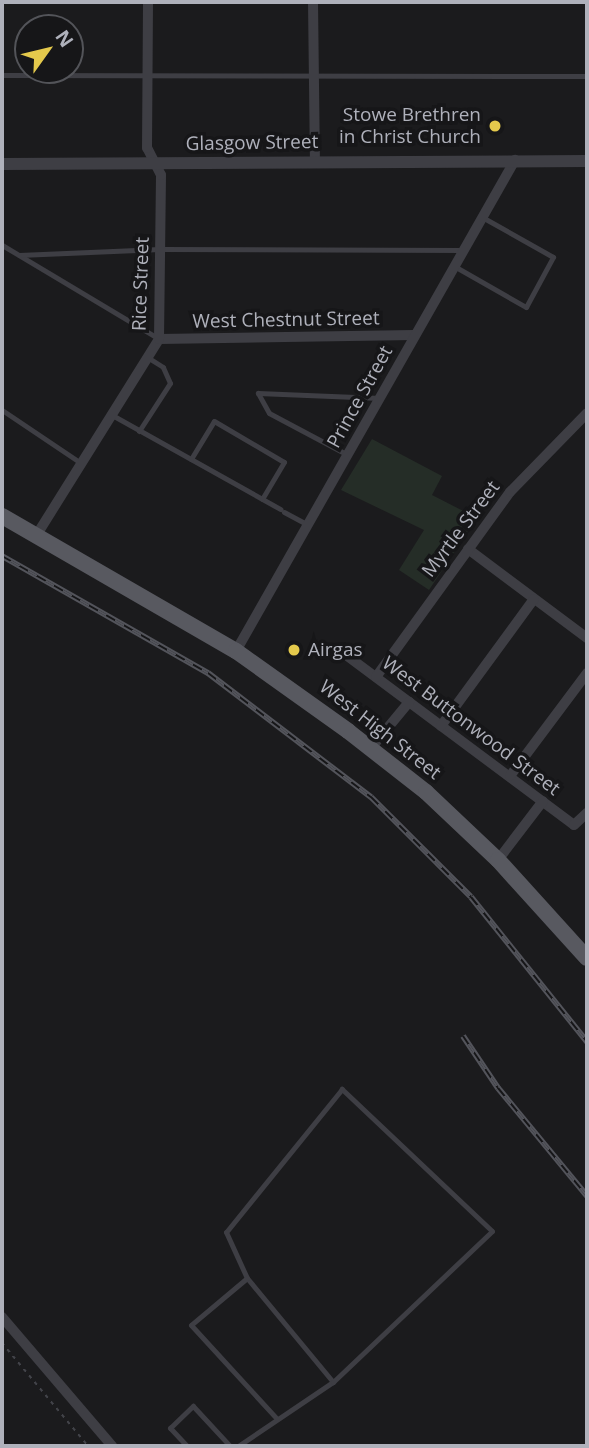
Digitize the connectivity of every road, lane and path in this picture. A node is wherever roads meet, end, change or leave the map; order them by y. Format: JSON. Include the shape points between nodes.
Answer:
{"nodes":[{"id":1,"x":148,"y":2,"type":"edge"},
{"id":2,"x":313,"y":2,"type":"edge"},
{"id":3,"x":314,"y":74,"type":"junction"},
{"id":4,"x":2,"y":75,"type":"edge"},
{"id":5,"x":148,"y":76,"type":"junction"},
{"id":6,"x":587,"y":76,"type":"edge"},
{"id":7,"x":316,"y":160,"type":"junction"},
{"id":8,"x":515,"y":160,"type":"junction"},
{"id":9,"x":587,"y":161,"type":"edge"},
{"id":10,"x":2,"y":164,"type":"edge"},
{"id":11,"x":156,"y":164,"type":"junction"},
{"id":12,"x":482,"y":217,"type":"junction"},
{"id":13,"x":2,"y":245,"type":"edge"},
{"id":14,"x":160,"y":248,"type":"junction"},
{"id":15,"x":463,"y":250,"type":"junction"},
{"id":16,"x":19,"y":255,"type":"junction"},
{"id":17,"x":454,"y":266,"type":"junction"},
{"id":18,"x":414,"y":335,"type":"junction"},
{"id":19,"x":159,"y":339,"type":"junction"},
{"id":20,"x":148,"y":357,"type":"junction"},
{"id":21,"x":380,"y":398,"type":"junction"},
{"id":22,"x":2,"y":410,"type":"edge"},
{"id":23,"x":587,"y":413,"type":"edge"},
{"id":24,"x":111,"y":415,"type":"junction"},
{"id":25,"x":139,"y":430,"type":"junction"},
{"id":26,"x":348,"y":454,"type":"junction"},
{"id":27,"x":191,"y":459,"type":"junction"},
{"id":28,"x":81,"y":463,"type":"junction"},
{"id":29,"x":262,"y":499,"type":"junction"},
{"id":30,"x":2,"y":516,"type":"edge"},
{"id":31,"x":308,"y":525,"type":"junction"},
{"id":32,"x":36,"y":536,"type":"junction"},
{"id":33,"x":468,"y":549,"type":"junction"},
{"id":34,"x":534,"y":599,"type":"junction"},
{"id":35,"x":587,"y":638,"type":"edge"},
{"id":36,"x":236,"y":651,"type":"junction"},
{"id":37,"x":346,"y":655,"type":"dead end"},
{"id":38,"x":587,"y":674,"type":"edge"},
{"id":39,"x":376,"y":677,"type":"junction"},
{"id":40,"x":408,"y":702,"type":"junction"},
{"id":41,"x":442,"y":726,"type":"junction"},
{"id":42,"x":371,"y":748,"type":"junction"},
{"id":43,"x":510,"y":776,"type":"junction"},
{"id":44,"x":543,"y":801,"type":"junction"},
{"id":45,"x":587,"y":813,"type":"edge"},
{"id":46,"x":498,"y":860,"type":"junction"},
{"id":47,"x":587,"y":958,"type":"edge"},
{"id":48,"x":247,"y":1278,"type":"junction"},
{"id":49,"x":2,"y":1317,"type":"edge"},
{"id":50,"x":2,"y":1343,"type":"edge"},
{"id":51,"x":333,"y":1382,"type":"junction"},
{"id":52,"x":277,"y":1419,"type":"junction"},
{"id":53,"x":88,"y":1446,"type":"edge"},
{"id":54,"x":112,"y":1446,"type":"edge"},
{"id":55,"x":187,"y":1446,"type":"edge"},
{"id":56,"x":230,"y":1446,"type":"edge"},
{"id":57,"x":238,"y":1446,"type":"edge"}],
"edges":[{"from":1,"to":5,"type":"street","name":"Rice Street"},
{"from":2,"to":3,"type":"street"},
{"from":3,"to":5,"type":"lane"},
{"from":3,"to":6,"type":"lane"},
{"from":3,"to":7,"type":"street"},
{"from":4,"to":5,"type":"lane"},
{"from":5,"to":11,"type":"street","name":"Rice Street","via":[[147,148]]},
{"from":7,"to":8,"type":"street","name":"Glasgow Street"},
{"from":7,"to":11,"type":"street","name":"Glasgow Street"},
{"from":8,"to":9,"type":"street","name":"Glasgow Street"},
{"from":8,"to":12,"type":"street","name":"Prince Street"},
{"from":10,"to":11,"type":"street","name":"Glasgow Street"},
{"from":11,"to":14,"type":"street","name":"Rice Street","via":[[161,176]]},
{"from":12,"to":15,"type":"street","name":"Prince Street"},
{"from":12,"to":17,"type":"lane","via":[[553,257],[526,307]]},
{"from":13,"to":16,"type":"lane"},
{"from":14,"to":15,"type":"lane"},
{"from":14,"to":16,"type":"lane"},
{"from":14,"to":19,"type":"street","name":"Rice Street"},
{"from":15,"to":17,"type":"street","name":"Prince Street"},
{"from":16,"to":19,"type":"lane"},
{"from":17,"to":18,"type":"street","name":"Prince Street"},
{"from":18,"to":19,"type":"street","name":"West Chestnut Street"},
{"from":18,"to":21,"type":"street","name":"Prince Street"},
{"from":19,"to":20,"type":"street","name":"Rice Street"},
{"from":20,"to":24,"type":"street","name":"Rice Street"},
{"from":20,"to":25,"type":"lane","via":[[163,367],[170,383]]},
{"from":21,"to":26,"type":"street","name":"Prince Street"},
{"from":21,"to":26,"type":"lane","via":[[258,393],[269,413]]},
{"from":22,"to":28,"type":"lane"},
{"from":23,"to":33,"type":"street","name":"Myrtle Street","via":[[510,492]]},
{"from":24,"to":25,"type":"lane"},
{"from":24,"to":28,"type":"street","name":"Rice Street"},
{"from":25,"to":27,"type":"lane"},
{"from":26,"to":31,"type":"street","name":"Prince Street"},
{"from":27,"to":29,"type":"lane"},
{"from":27,"to":29,"type":"lane","via":[[214,421],[284,462]]},
{"from":28,"to":32,"type":"street","name":"Rice Street"},
{"from":29,"to":31,"type":"lane"},
{"from":30,"to":32,"type":"main road","name":"West High Street"},
{"from":31,"to":36,"type":"street","name":"Prince Street"},
{"from":32,"to":36,"type":"main road","name":"West High Street"},
{"from":33,"to":34,"type":"street"},
{"from":33,"to":39,"type":"street","name":"Myrtle Street"},
{"from":34,"to":35,"type":"street"},
{"from":34,"to":41,"type":"street"},
{"from":36,"to":42,"type":"main road","name":"West High Street"},
{"from":37,"to":39,"type":"street","name":"West Buttonwood Street"},
{"from":38,"to":43,"type":"street"},
{"from":39,"to":40,"type":"street","name":"West Buttonwood Street"},
{"from":40,"to":41,"type":"street","name":"West Buttonwood Street"},
{"from":40,"to":42,"type":"street"},
{"from":41,"to":43,"type":"street","name":"West Buttonwood Street"},
{"from":42,"to":46,"type":"main road","name":"West High Street"},
{"from":43,"to":44,"type":"street","name":"West Buttonwood Street"},
{"from":44,"to":45,"type":"street","name":"West Buttonwood Street","via":[[575,825]]},
{"from":44,"to":46,"type":"street"},
{"from":46,"to":47,"type":"main road","name":"West High Street"},
{"from":48,"to":51,"type":"lane"},
{"from":48,"to":51,"type":"lane","via":[[226,1231],[342,1089],[492,1231]]},
{"from":48,"to":52,"type":"lane","via":[[191,1325]]},
{"from":49,"to":54,"type":"street"},
{"from":50,"to":53,"type":"path"},
{"from":51,"to":52,"type":"lane"},
{"from":52,"to":57,"type":"lane"},
{"from":55,"to":56,"type":"lane","via":[[170,1428],[193,1406]]}]}
